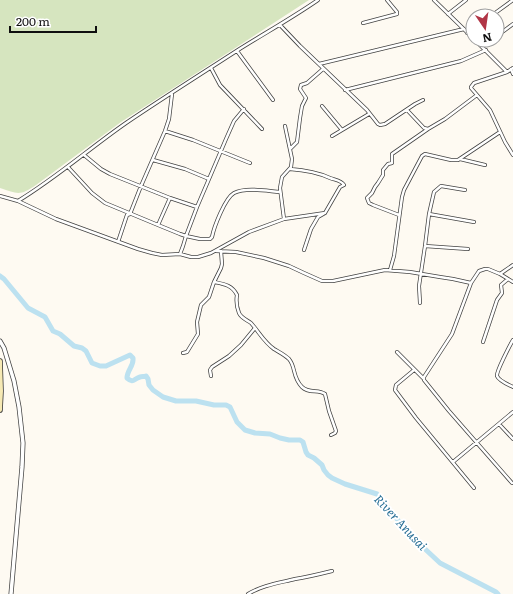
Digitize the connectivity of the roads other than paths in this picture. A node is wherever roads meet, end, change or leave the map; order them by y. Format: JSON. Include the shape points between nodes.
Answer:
{"nodes":[{"id":1,"x":318,"y":0,"type":"edge"},
{"id":2,"x":387,"y":0,"type":"edge"},
{"id":3,"x":434,"y":0,"type":"edge"},
{"id":4,"x":466,"y":0,"type":"edge"},
{"id":5,"x":513,"y":0,"type":"edge"},
{"id":6,"x":502,"y":8,"type":"edge"},
{"id":7,"x":448,"y":14,"type":"junction"},
{"id":8,"x":363,"y":23,"type":"dead end"},
{"id":9,"x":280,"y":25,"type":"junction"},
{"id":10,"x":464,"y":29,"type":"joint"},
{"id":11,"x":483,"y":48,"type":"edge"},
{"id":12,"x":486,"y":50,"type":"junction"},
{"id":13,"x":237,"y":51,"type":"junction"},
{"id":14,"x":319,"y":64,"type":"junction"},
{"id":15,"x":211,"y":68,"type":"junction"},
{"id":16,"x":324,"y":69,"type":"junction"},
{"id":17,"x":512,"y":69,"type":"edge"},
{"id":18,"x":507,"y":72,"type":"junction"},
{"id":19,"x":513,"y":74,"type":"edge"},
{"id":20,"x":345,"y":90,"type":"junction"},
{"id":21,"x":172,"y":94,"type":"junction"},
{"id":22,"x":477,"y":96,"type":"junction"},
{"id":23,"x":273,"y":100,"type":"dead end"},
{"id":24,"x":424,"y":100,"type":"dead end"},
{"id":25,"x":322,"y":106,"type":"dead end"},
{"id":26,"x":244,"y":109,"type":"junction"},
{"id":27,"x":407,"y":110,"type":"junction"},
{"id":28,"x":369,"y":114,"type":"junction"},
{"id":29,"x":285,"y":126,"type":"dead end"},
{"id":30,"x":262,"y":129,"type":"dead end"},
{"id":31,"x":428,"y":129,"type":"junction"},
{"id":32,"x":342,"y":130,"type":"junction"},
{"id":33,"x":165,"y":131,"type":"junction"},
{"id":34,"x":500,"y":132,"type":"junction"},
{"id":35,"x":332,"y":136,"type":"dead end"},
{"id":36,"x":290,"y":149,"type":"junction"},
{"id":37,"x":220,"y":152,"type":"junction"},
{"id":38,"x":84,"y":155,"type":"junction"},
{"id":39,"x":513,"y":155,"type":"edge"},
{"id":40,"x":460,"y":159,"type":"junction"},
{"id":41,"x":153,"y":160,"type":"junction"},
{"id":42,"x":250,"y":163,"type":"dead end"},
{"id":43,"x":485,"y":165,"type":"dead end"},
{"id":44,"x":68,"y":167,"type":"junction"},
{"id":45,"x":290,"y":169,"type":"junction"},
{"id":46,"x":209,"y":179,"type":"junction"},
{"id":47,"x":141,"y":186,"type":"junction"},
{"id":48,"x":465,"y":190,"type":"dead end"},
{"id":49,"x":280,"y":192,"type":"junction"},
{"id":50,"x":0,"y":196,"type":"edge"},
{"id":51,"x":170,"y":198,"type":"junction"},
{"id":52,"x":18,"y":201,"type":"junction"},
{"id":53,"x":197,"y":207,"type":"junction"},
{"id":54,"x":325,"y":213,"type":"junction"},
{"id":55,"x":130,"y":214,"type":"junction"},
{"id":56,"x":429,"y":214,"type":"junction"},
{"id":57,"x":399,"y":215,"type":"junction"},
{"id":58,"x":284,"y":219,"type":"junction"},
{"id":59,"x":474,"y":222,"type":"dead end"},
{"id":60,"x":158,"y":225,"type":"junction"},
{"id":61,"x":186,"y":236,"type":"junction"},
{"id":62,"x":118,"y":242,"type":"junction"},
{"id":63,"x":426,"y":246,"type":"junction"},
{"id":64,"x":468,"y":249,"type":"dead end"},
{"id":65,"x":304,"y":250,"type":"dead end"},
{"id":66,"x":215,"y":251,"type":"junction"},
{"id":67,"x":221,"y":251,"type":"junction"},
{"id":68,"x":180,"y":254,"type":"junction"},
{"id":69,"x":513,"y":265,"type":"edge"},
{"id":70,"x":390,"y":270,"type":"junction"},
{"id":71,"x":420,"y":274,"type":"junction"},
{"id":72,"x":500,"y":274,"type":"junction"},
{"id":73,"x":508,"y":280,"type":"junction"},
{"id":74,"x":214,"y":282,"type":"junction"},
{"id":75,"x":513,"y":282,"type":"edge"},
{"id":76,"x":471,"y":283,"type":"junction"},
{"id":77,"x":420,"y":303,"type":"dead end"},
{"id":78,"x":255,"y":328,"type":"junction"},
{"id":79,"x":513,"y":340,"type":"edge"},
{"id":80,"x":0,"y":341,"type":"edge"},
{"id":81,"x":483,"y":342,"type":"dead end"},
{"id":82,"x":397,"y":352,"type":"dead end"},
{"id":83,"x":183,"y":353,"type":"dead end"},
{"id":84,"x":0,"y":361,"type":"edge"},
{"id":85,"x":414,"y":370,"type":"junction"},
{"id":86,"x":211,"y":376,"type":"dead end"},
{"id":87,"x":424,"y":380,"type":"junction"},
{"id":88,"x":513,"y":387,"type":"edge"},
{"id":89,"x":1,"y":392,"type":"edge"},
{"id":90,"x":0,"y":410,"type":"edge"},
{"id":91,"x":513,"y":412,"type":"edge"},
{"id":92,"x":499,"y":424,"type":"junction"},
{"id":93,"x":331,"y":435,"type":"dead end"},
{"id":94,"x":513,"y":439,"type":"edge"},
{"id":95,"x":477,"y":443,"type":"junction"},
{"id":96,"x":453,"y":462,"type":"junction"},
{"id":97,"x":512,"y":483,"type":"dead end"},
{"id":98,"x":474,"y":488,"type":"dead end"},
{"id":99,"x":332,"y":571,"type":"dead end"},
{"id":100,"x":11,"y":594,"type":"edge"},
{"id":101,"x":248,"y":594,"type":"edge"}],
"edges":[{"from":1,"to":9,"type":"street"},
{"from":2,"to":8,"type":"street","via":[[397,14]]},
{"from":3,"to":7,"type":"street"},
{"from":4,"to":7,"type":"street"},
{"from":5,"to":6,"type":"street"},
{"from":7,"to":10,"type":"street"},
{"from":9,"to":13,"type":"street"},
{"from":9,"to":14,"type":"street"},
{"from":10,"to":14,"type":"street"},
{"from":11,"to":12,"type":"street"},
{"from":12,"to":18,"type":"street"},
{"from":12,"to":20,"type":"street","via":[[461,61]]},
{"from":13,"to":15,"type":"street"},
{"from":13,"to":23,"type":"street"},
{"from":14,"to":16,"type":"street"},
{"from":15,"to":21,"type":"street"},
{"from":15,"to":26,"type":"street","via":[[220,85]]},
{"from":16,"to":20,"type":"street"},
{"from":16,"to":36,"type":"street","via":[[301,86],[300,89],[306,98],[302,106],[297,142]]},
{"from":17,"to":18,"type":"street"},
{"from":17,"to":19,"type":"street"},
{"from":18,"to":22,"type":"street","via":[[472,85],[471,88]]},
{"from":20,"to":28,"type":"street"},
{"from":21,"to":33,"type":"street"},
{"from":21,"to":38,"type":"street"},
{"from":22,"to":31,"type":"street"},
{"from":22,"to":34,"type":"street","via":[[490,110]]},
{"from":24,"to":27,"type":"street"},
{"from":25,"to":32,"type":"street"},
{"from":26,"to":30,"type":"street"},
{"from":26,"to":37,"type":"street","via":[[234,122]]},
{"from":27,"to":28,"type":"street","via":[[382,125]]},
{"from":27,"to":31,"type":"street"},
{"from":28,"to":32,"type":"street"},
{"from":29,"to":36,"type":"street"},
{"from":31,"to":57,"type":"street","via":[[392,154],[392,163],[383,170],[378,183],[367,198],[373,205]]},
{"from":32,"to":35,"type":"street"},
{"from":33,"to":37,"type":"street"},
{"from":33,"to":41,"type":"street"},
{"from":34,"to":39,"type":"street"},
{"from":34,"to":40,"type":"street"},
{"from":36,"to":45,"type":"street"},
{"from":37,"to":42,"type":"street"},
{"from":37,"to":46,"type":"street"},
{"from":38,"to":44,"type":"street"},
{"from":38,"to":47,"type":"street","via":[[110,174]]},
{"from":40,"to":43,"type":"street"},
{"from":40,"to":57,"type":"street","via":[[456,161],[423,155],[404,190]]},
{"from":41,"to":46,"type":"street"},
{"from":41,"to":47,"type":"street"},
{"from":44,"to":52,"type":"street"},
{"from":44,"to":55,"type":"street","via":[[99,199]]},
{"from":45,"to":49,"type":"street","via":[[282,177]]},
{"from":45,"to":54,"type":"street","via":[[320,173],[343,183]]},
{"from":46,"to":53,"type":"street"},
{"from":47,"to":51,"type":"street"},
{"from":47,"to":55,"type":"street"},
{"from":48,"to":56,"type":"street","via":[[439,187],[434,192]]},
{"from":49,"to":58,"type":"street"},
{"from":49,"to":61,"type":"street","via":[[236,192],[225,204],[210,239]]},
{"from":50,"to":52,"type":"street"},
{"from":51,"to":53,"type":"street"},
{"from":51,"to":60,"type":"street"},
{"from":52,"to":62,"type":"street","via":[[56,219]]},
{"from":53,"to":61,"type":"street"},
{"from":54,"to":58,"type":"street"},
{"from":54,"to":65,"type":"street","via":[[318,217],[311,229]]},
{"from":55,"to":60,"type":"street"},
{"from":55,"to":62,"type":"street","via":[[127,215]]},
{"from":56,"to":59,"type":"street"},
{"from":56,"to":63,"type":"street"},
{"from":57,"to":70,"type":"street"},
{"from":58,"to":66,"type":"street","via":[[249,232]]},
{"from":60,"to":61,"type":"street"},
{"from":61,"to":68,"type":"street"},
{"from":62,"to":68,"type":"street","via":[[162,255]]},
{"from":63,"to":64,"type":"street"},
{"from":63,"to":71,"type":"street"},
{"from":66,"to":67,"type":"street"},
{"from":66,"to":68,"type":"street","via":[[198,257]]},
{"from":67,"to":70,"type":"street","via":[[272,260],[326,282]]},
{"from":67,"to":74,"type":"street","via":[[222,264]]},
{"from":69,"to":72,"type":"street"},
{"from":70,"to":71,"type":"street"},
{"from":71,"to":76,"type":"street"},
{"from":71,"to":77,"type":"street"},
{"from":72,"to":73,"type":"street"},
{"from":72,"to":76,"type":"street","via":[[483,269]]},
{"from":73,"to":75,"type":"street"},
{"from":73,"to":81,"type":"street","via":[[501,285],[502,293]]},
{"from":74,"to":78,"type":"street","via":[[233,289],[237,295],[240,315]]},
{"from":74,"to":83,"type":"street","via":[[210,297],[201,305],[197,322],[198,334],[187,352]]},
{"from":76,"to":87,"type":"street","via":[[452,334]]},
{"from":78,"to":86,"type":"street","via":[[229,356],[211,368]]},
{"from":78,"to":93,"type":"street","via":[[269,345],[289,359],[296,379],[302,387],[325,394],[336,431]]},
{"from":79,"to":88,"type":"street","via":[[497,376]]},
{"from":80,"to":100,"type":"street","via":[[14,381],[23,442]]},
{"from":82,"to":85,"type":"street"},
{"from":84,"to":89,"type":"main road"},
{"from":85,"to":87,"type":"street"},
{"from":85,"to":96,"type":"street","via":[[396,385],[395,390]]},
{"from":87,"to":95,"type":"street"},
{"from":89,"to":90,"type":"main road"},
{"from":91,"to":92,"type":"street"},
{"from":92,"to":94,"type":"street"},
{"from":92,"to":95,"type":"street"},
{"from":95,"to":96,"type":"street"},
{"from":95,"to":97,"type":"street"},
{"from":96,"to":98,"type":"street"},
{"from":99,"to":101,"type":"street","via":[[270,584]]}]}
